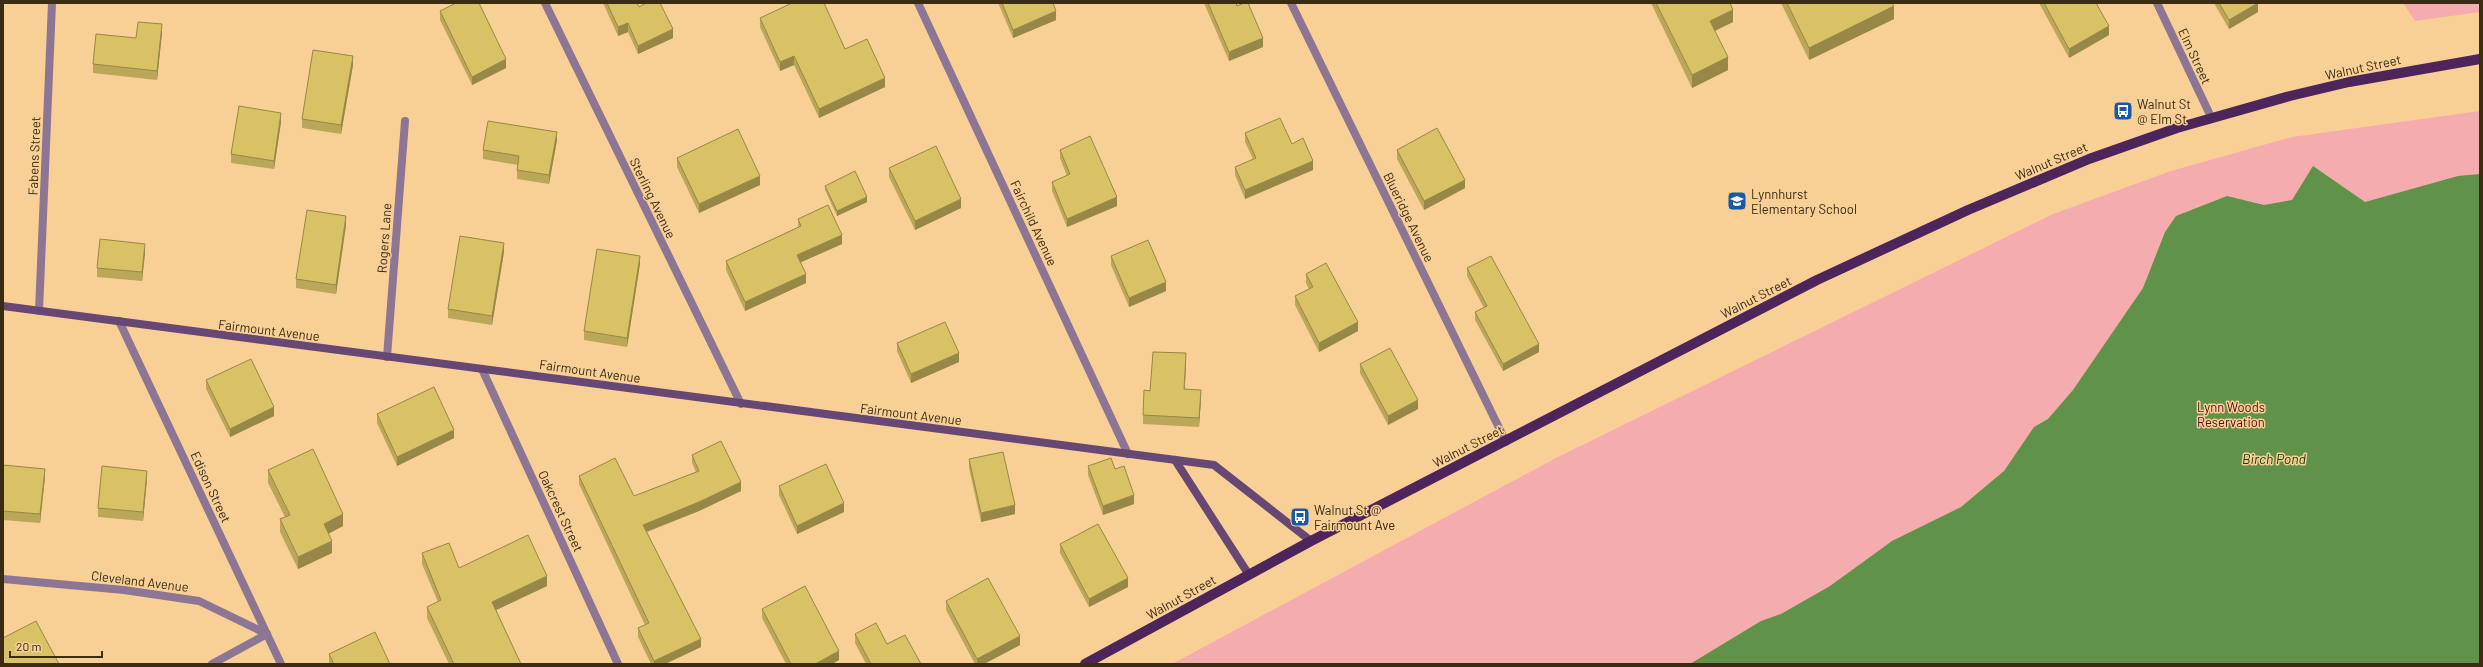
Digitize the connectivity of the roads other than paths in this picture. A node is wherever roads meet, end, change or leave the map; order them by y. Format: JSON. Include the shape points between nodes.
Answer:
{"nodes":[{"id":1,"x":52,"y":3,"type":"edge"},
{"id":2,"x":545,"y":3,"type":"edge"},
{"id":3,"x":918,"y":3,"type":"edge"},
{"id":4,"x":1291,"y":3,"type":"edge"},
{"id":5,"x":2157,"y":3,"type":"edge"},
{"id":6,"x":2480,"y":59,"type":"edge"},
{"id":7,"x":2212,"y":118,"type":"junction"},
{"id":8,"x":405,"y":121,"type":"dead end"},
{"id":9,"x":3,"y":306,"type":"edge"},
{"id":10,"x":39,"y":311,"type":"junction"},
{"id":11,"x":119,"y":321,"type":"junction"},
{"id":12,"x":387,"y":357,"type":"junction"},
{"id":13,"x":482,"y":369,"type":"junction"},
{"id":14,"x":741,"y":404,"type":"junction"},
{"id":15,"x":1506,"y":442,"type":"junction"},
{"id":16,"x":1128,"y":454,"type":"junction"},
{"id":17,"x":1174,"y":460,"type":"junction"},
{"id":18,"x":1311,"y":541,"type":"junction"},
{"id":19,"x":1249,"y":575,"type":"junction"},
{"id":20,"x":3,"y":579,"type":"edge"},
{"id":21,"x":267,"y":634,"type":"junction"},
{"id":22,"x":212,"y":664,"type":"edge"},
{"id":23,"x":281,"y":664,"type":"edge"},
{"id":24,"x":618,"y":664,"type":"edge"},
{"id":25,"x":1085,"y":664,"type":"edge"}],
"edges":[{"from":1,"to":10,"type":"street","name":"Fabens Street"},
{"from":2,"to":14,"type":"street","name":"Sterling Avenue"},
{"from":3,"to":16,"type":"street","name":"Fairchild Avenue"},
{"from":4,"to":15,"type":"street","name":"Blueridge Avenue"},
{"from":5,"to":7,"type":"street","name":"Elm Street"},
{"from":6,"to":7,"type":"main road","name":"Walnut Street","via":[[2349,82]]},
{"from":7,"to":15,"type":"main road","name":"Walnut Street","via":[[2131,142],[1903,239],[1817,280]]},
{"from":8,"to":12,"type":"street","name":"Rogers Lane"},
{"from":9,"to":10,"type":"street","name":"Fairmount Avenue"},
{"from":10,"to":11,"type":"street","name":"Fairmount Avenue"},
{"from":11,"to":12,"type":"street","name":"Fairmount Avenue"},
{"from":11,"to":21,"type":"street","name":"Edison Street"},
{"from":12,"to":13,"type":"street","name":"Fairmount Avenue"},
{"from":13,"to":14,"type":"street","name":"Fairmount Avenue"},
{"from":13,"to":24,"type":"street","name":"Oakcrest Street"},
{"from":14,"to":16,"type":"street","name":"Fairmount Avenue"},
{"from":15,"to":18,"type":"main road","name":"Walnut Street"},
{"from":16,"to":17,"type":"street","name":"Fairmount Avenue"},
{"from":17,"to":18,"type":"street","name":"Fairmount Avenue","via":[[1214,465]]},
{"from":17,"to":19,"type":"street"},
{"from":18,"to":19,"type":"main road","name":"Walnut Street"},
{"from":19,"to":25,"type":"main road","name":"Walnut Street"},
{"from":20,"to":21,"type":"street","name":"Cleveland Avenue","via":[[124,590],[199,601]]},
{"from":21,"to":22,"type":"street"},
{"from":21,"to":23,"type":"street","name":"Edison Street"}]}
